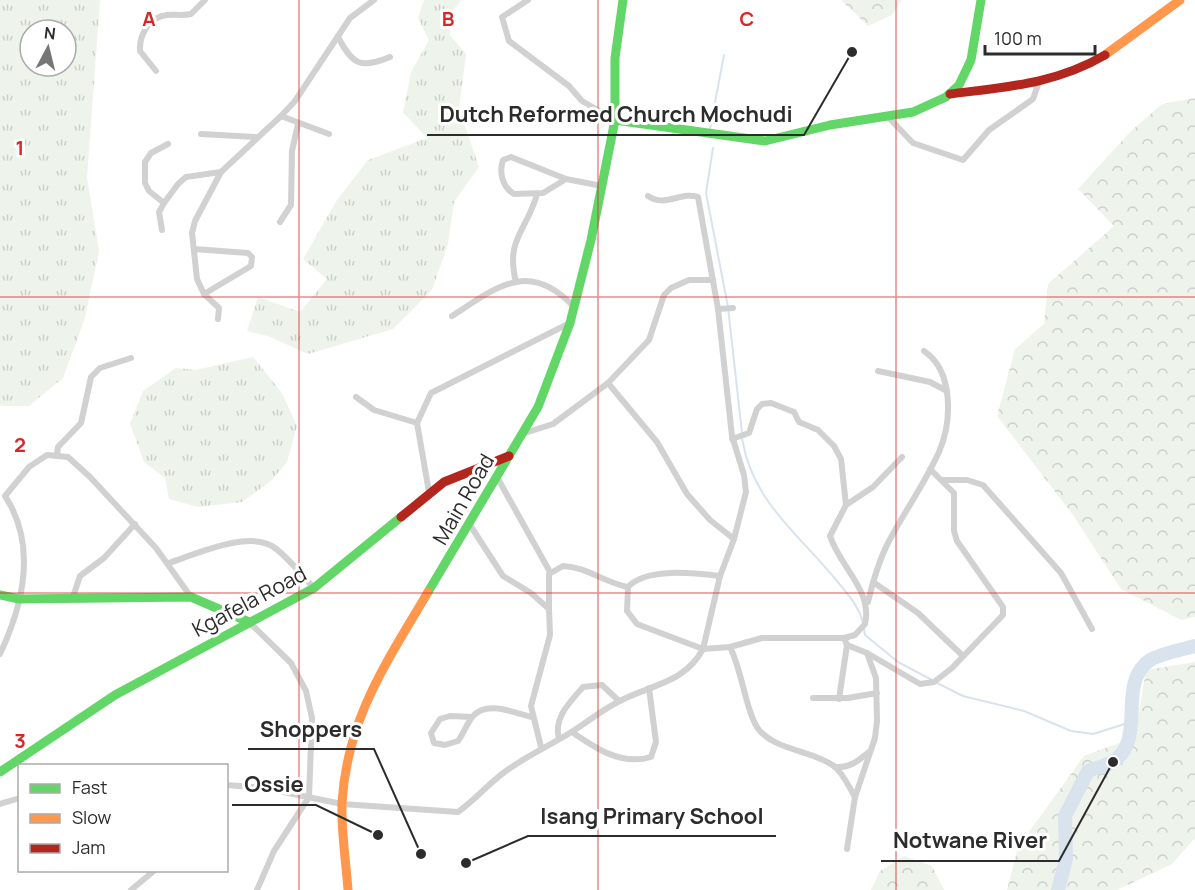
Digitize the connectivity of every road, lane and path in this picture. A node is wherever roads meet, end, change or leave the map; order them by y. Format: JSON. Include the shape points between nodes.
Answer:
{"nodes":[{"id":1,"x":206,"y":0,"type":"edge"},
{"id":2,"x":374,"y":0,"type":"edge"},
{"id":3,"x":528,"y":0,"type":"edge"},
{"id":4,"x":623,"y":0,"type":"edge"},
{"id":5,"x":981,"y":0,"type":"edge"},
{"id":6,"x":1180,"y":0,"type":"edge"},
{"id":7,"x":338,"y":37,"type":"junction"},
{"id":8,"x":390,"y":57,"type":"dead end"},
{"id":9,"x":156,"y":71,"type":"dead end"},
{"id":10,"x":1039,"y":82,"type":"junction"},
{"id":11,"x":950,"y":94,"type":"junction"},
{"id":12,"x":281,"y":116,"type":"junction"},
{"id":13,"x":889,"y":118,"type":"junction"},
{"id":14,"x":615,"y":120,"type":"junction"},
{"id":15,"x":298,"y":124,"type":"junction"},
{"id":16,"x":201,"y":134,"type":"dead end"},
{"id":17,"x":329,"y":134,"type":"dead end"},
{"id":18,"x":255,"y":137,"type":"junction"},
{"id":19,"x":168,"y":144,"type":"dead end"},
{"id":20,"x":221,"y":172,"type":"junction"},
{"id":21,"x":566,"y":179,"type":"junction"},
{"id":22,"x":602,"y":186,"type":"junction"},
{"id":23,"x":537,"y":194,"type":"junction"},
{"id":24,"x":648,"y":196,"type":"dead end"},
{"id":25,"x":164,"y":203,"type":"junction"},
{"id":26,"x":280,"y":222,"type":"dead end"},
{"id":27,"x":162,"y":230,"type":"dead end"},
{"id":28,"x":194,"y":249,"type":"junction"},
{"id":29,"x":713,"y":280,"type":"junction"},
{"id":30,"x":516,"y":282,"type":"junction"},
{"id":31,"x":204,"y":294,"type":"junction"},
{"id":32,"x":575,"y":307,"type":"junction"},
{"id":33,"x":733,"y":308,"type":"dead end"},
{"id":34,"x":720,"y":309,"type":"junction"},
{"id":35,"x":452,"y":316,"type":"dead end"},
{"id":36,"x":218,"y":319,"type":"dead end"},
{"id":37,"x":570,"y":323,"type":"junction"},
{"id":38,"x":924,"y":351,"type":"dead end"},
{"id":39,"x":131,"y":358,"type":"dead end"},
{"id":40,"x":878,"y":371,"type":"dead end"},
{"id":41,"x":608,"y":383,"type":"junction"},
{"id":42,"x":947,"y":391,"type":"junction"},
{"id":43,"x":356,"y":397,"type":"dead end"},
{"id":44,"x":417,"y":423,"type":"junction"},
{"id":45,"x":525,"y":433,"type":"junction"},
{"id":46,"x":736,"y":438,"type":"junction"},
{"id":47,"x":57,"y":454,"type":"junction"},
{"id":48,"x":509,"y":456,"type":"junction"},
{"id":49,"x":902,"y":457,"type":"dead end"},
{"id":50,"x":930,"y":469,"type":"junction"},
{"id":51,"x":497,"y":477,"type":"junction"},
{"id":52,"x":942,"y":480,"type":"junction"},
{"id":53,"x":429,"y":492,"type":"junction"},
{"id":54,"x":2,"y":498,"type":"edge"},
{"id":55,"x":846,"y":505,"type":"junction"},
{"id":56,"x":135,"y":524,"type":"junction"},
{"id":57,"x":470,"y":525,"type":"junction"},
{"id":58,"x":734,"y":540,"type":"junction"},
{"id":59,"x":168,"y":563,"type":"junction"},
{"id":60,"x":550,"y":572,"type":"junction"},
{"id":61,"x":720,"y":576,"type":"junction"},
{"id":62,"x":873,"y":582,"type":"junction"},
{"id":63,"x":628,"y":587,"type":"junction"},
{"id":64,"x":314,"y":588,"type":"junction"},
{"id":65,"x":0,"y":595,"type":"edge"},
{"id":66,"x":73,"y":597,"type":"junction"},
{"id":67,"x":190,"y":597,"type":"junction"},
{"id":68,"x":19,"y":599,"type":"junction"},
{"id":69,"x":868,"y":602,"type":"junction"},
{"id":70,"x":549,"y":609,"type":"junction"},
{"id":71,"x":249,"y":622,"type":"junction"},
{"id":72,"x":1092,"y":629,"type":"dead end"},
{"id":73,"x":844,"y":638,"type":"junction"},
{"id":74,"x":847,"y":645,"type":"junction"},
{"id":75,"x":730,"y":647,"type":"junction"},
{"id":76,"x":703,"y":649,"type":"junction"},
{"id":77,"x":867,"y":653,"type":"junction"},
{"id":78,"x":0,"y":654,"type":"edge"},
{"id":79,"x":963,"y":656,"type":"junction"},
{"id":80,"x":649,"y":688,"type":"junction"},
{"id":81,"x":877,"y":693,"type":"junction"},
{"id":82,"x":813,"y":698,"type":"dead end"},
{"id":83,"x":838,"y":699,"type":"junction"},
{"id":84,"x":619,"y":701,"type":"junction"},
{"id":85,"x":472,"y":717,"type":"junction"},
{"id":86,"x":532,"y":717,"type":"junction"},
{"id":87,"x":572,"y":732,"type":"junction"},
{"id":88,"x":559,"y":739,"type":"junction"},
{"id":89,"x":541,"y":747,"type":"junction"},
{"id":90,"x":869,"y":752,"type":"junction"},
{"id":91,"x":835,"y":767,"type":"junction"},
{"id":92,"x":0,"y":772,"type":"edge"},
{"id":93,"x":228,"y":785,"type":"edge"},
{"id":94,"x":309,"y":797,"type":"junction"},
{"id":95,"x":855,"y":797,"type":"junction"},
{"id":96,"x":18,"y":799,"type":"edge"},
{"id":97,"x":0,"y":804,"type":"edge"},
{"id":98,"x":342,"y":804,"type":"junction"},
{"id":99,"x":847,"y":849,"type":"dead end"},
{"id":100,"x":152,"y":872,"type":"edge"},
{"id":101,"x":130,"y":890,"type":"edge"},
{"id":102,"x":257,"y":890,"type":"edge"},
{"id":103,"x":348,"y":890,"type":"edge"}],
"edges":[{"from":1,"to":9,"type":"street","via":[[191,14],[166,15],[150,22],[142,35],[140,51]]},
{"from":2,"to":7,"type":"street","via":[[350,18]]},
{"from":3,"to":14,"type":"street","via":[[502,17],[509,41],[569,86],[582,101]]},
{"from":4,"to":14,"type":"street","name":"Main Road","via":[[615,58]]},
{"from":5,"to":11,"type":"street","via":[[968,67]]},
{"from":6,"to":10,"type":"street","via":[[1104,55]]},
{"from":7,"to":8,"type":"street","via":[[347,54],[359,63],[373,64]]},
{"from":7,"to":12,"type":"street"},
{"from":10,"to":11,"type":"street"},
{"from":10,"to":13,"type":"street","via":[[1033,99],[989,130],[963,160],[913,143]]},
{"from":11,"to":13,"type":"street","via":[[928,106]]},
{"from":12,"to":15,"type":"street"},
{"from":12,"to":18,"type":"street"},
{"from":13,"to":14,"type":"street","via":[[840,123],[765,141]]},
{"from":14,"to":22,"type":"street","name":"Main Road"},
{"from":15,"to":17,"type":"street"},
{"from":15,"to":26,"type":"street","via":[[292,151],[291,205]]},
{"from":16,"to":18,"type":"street"},
{"from":18,"to":20,"type":"street"},
{"from":19,"to":25,"type":"street","via":[[151,153],[145,162],[145,183]]},
{"from":20,"to":25,"type":"street","via":[[186,177]]},
{"from":20,"to":28,"type":"street","via":[[195,221]]},
{"from":21,"to":22,"type":"street"},
{"from":21,"to":23,"type":"street"},
{"from":21,"to":23,"type":"street","via":[[530,162],[511,157],[503,160],[501,172],[508,191]]},
{"from":22,"to":32,"type":"street","name":"Main Road"},
{"from":23,"to":30,"type":"street","via":[[514,243]]},
{"from":24,"to":29,"type":"street","via":[[662,202],[690,195],[698,197]]},
{"from":25,"to":27,"type":"street","via":[[159,212]]},
{"from":28,"to":31,"type":"street","via":[[197,279]]},
{"from":28,"to":31,"type":"street","via":[[248,252],[252,256],[253,263],[247,268]]},
{"from":29,"to":34,"type":"street"},
{"from":29,"to":41,"type":"street","via":[[689,280],[664,295],[649,340]]},
{"from":30,"to":32,"type":"street","via":[[553,286]]},
{"from":30,"to":35,"type":"street","via":[[492,291]]},
{"from":31,"to":36,"type":"street","via":[[219,308]]},
{"from":32,"to":37,"type":"street","name":"Main Road"},
{"from":33,"to":34,"type":"street"},
{"from":34,"to":46,"type":"street"},
{"from":37,"to":44,"type":"street","via":[[431,393]]},
{"from":37,"to":45,"type":"street","name":"Main Road"},
{"from":38,"to":42,"type":"street","via":[[939,364]]},
{"from":39,"to":47,"type":"street","via":[[100,368],[91,377],[81,423],[58,447]]},
{"from":40,"to":42,"type":"street","via":[[930,382]]},
{"from":41,"to":45,"type":"street","via":[[553,424]]},
{"from":41,"to":58,"type":"street","via":[[657,442],[687,494]]},
{"from":42,"to":50,"type":"street","via":[[945,432]]},
{"from":43,"to":44,"type":"street","via":[[374,410]]},
{"from":44,"to":53,"type":"street"},
{"from":45,"to":48,"type":"street","name":"Main Road"},
{"from":46,"to":55,"type":"street","via":[[747,434],[762,404],[771,403],[794,412],[799,422],[818,430],[834,446],[841,459]]},
{"from":46,"to":58,"type":"street","via":[[746,492]]},
{"from":47,"to":54,"type":"street","via":[[47,455],[28,467]]},
{"from":47,"to":56,"type":"street","via":[[68,457]]},
{"from":48,"to":51,"type":"street","name":"Main Road"},
{"from":48,"to":53,"type":"street","name":"Kgafela Road"},
{"from":49,"to":55,"type":"street","via":[[873,487]]},
{"from":50,"to":52,"type":"street"},
{"from":50,"to":62,"type":"street","via":[[887,543]]},
{"from":51,"to":57,"type":"street","name":"Main Road"},
{"from":51,"to":60,"type":"street"},
{"from":52,"to":72,"type":"street","via":[[967,480],[983,485],[1061,573]]},
{"from":52,"to":79,"type":"street","via":[[955,497],[957,541],[1004,610],[1002,618]]},
{"from":53,"to":64,"type":"street","name":"Kgafela Road"},
{"from":54,"to":68,"type":"street","via":[[15,511],[23,536],[25,563]]},
{"from":55,"to":69,"type":"street","via":[[830,536]]},
{"from":56,"to":59,"type":"street"},
{"from":56,"to":66,"type":"street","via":[[104,558],[80,576]]},
{"from":57,"to":70,"type":"street","via":[[503,576]]},
{"from":57,"to":98,"type":"street","name":"Main Road","via":[[359,715]]},
{"from":58,"to":61,"type":"street"},
{"from":59,"to":64,"type":"street","via":[[227,544],[260,541],[274,547]]},
{"from":59,"to":67,"type":"street"},
{"from":60,"to":63,"type":"street","via":[[572,566]]},
{"from":60,"to":70,"type":"street"},
{"from":61,"to":63,"type":"street","via":[[664,574],[640,577]]},
{"from":61,"to":76,"type":"street"},
{"from":62,"to":69,"type":"street"},
{"from":62,"to":79,"type":"street","via":[[918,613]]},
{"from":63,"to":76,"type":"street","via":[[627,610],[637,624]]},
{"from":64,"to":71,"type":"street","name":"Kgafela Road"},
{"from":65,"to":68,"type":"street"},
{"from":66,"to":67,"type":"street"},
{"from":66,"to":68,"type":"street"},
{"from":67,"to":71,"type":"street"},
{"from":68,"to":78,"type":"street"},
{"from":69,"to":73,"type":"street","via":[[866,624],[855,635]]},
{"from":70,"to":86,"type":"street","via":[[550,635],[534,688]]},
{"from":71,"to":92,"type":"street","name":"Kgafela Road","via":[[115,695]]},
{"from":71,"to":94,"type":"street","via":[[291,663],[306,691],[312,718]]},
{"from":73,"to":74,"type":"street"},
{"from":73,"to":75,"type":"street","via":[[762,638]]},
{"from":74,"to":77,"type":"street"},
{"from":74,"to":83,"type":"street"},
{"from":75,"to":76,"type":"street"},
{"from":75,"to":91,"type":"street","via":[[760,730]]},
{"from":76,"to":80,"type":"street","via":[[686,671]]},
{"from":77,"to":79,"type":"street","via":[[920,684],[934,682]]},
{"from":77,"to":81,"type":"street","via":[[874,667]]},
{"from":80,"to":84,"type":"street"},
{"from":80,"to":87,"type":"street","via":[[656,742],[651,757],[630,762]]},
{"from":81,"to":83,"type":"street"},
{"from":81,"to":90,"type":"street","via":[[875,738]]},
{"from":82,"to":83,"type":"street"},
{"from":84,"to":87,"type":"street"},
{"from":84,"to":88,"type":"street","via":[[602,685],[583,687],[562,714],[556,730]]},
{"from":85,"to":85,"type":"street","via":[[458,741],[445,745],[434,742],[431,733],[440,719]]},
{"from":85,"to":86,"type":"street","via":[[482,709],[492,708]]},
{"from":86,"to":89,"type":"street"},
{"from":87,"to":88,"type":"street"},
{"from":88,"to":89,"type":"street"},
{"from":89,"to":98,"type":"street","via":[[505,771],[458,813]]},
{"from":90,"to":91,"type":"street","via":[[854,764]]},
{"from":90,"to":95,"type":"street"},
{"from":91,"to":95,"type":"street"},
{"from":93,"to":94,"type":"street"},
{"from":94,"to":98,"type":"street"},
{"from":94,"to":102,"type":"street","via":[[274,851]]},
{"from":95,"to":99,"type":"street"},
{"from":96,"to":97,"type":"street"},
{"from":98,"to":103,"type":"street","name":"Main Road"},
{"from":100,"to":101,"type":"street"}]}
